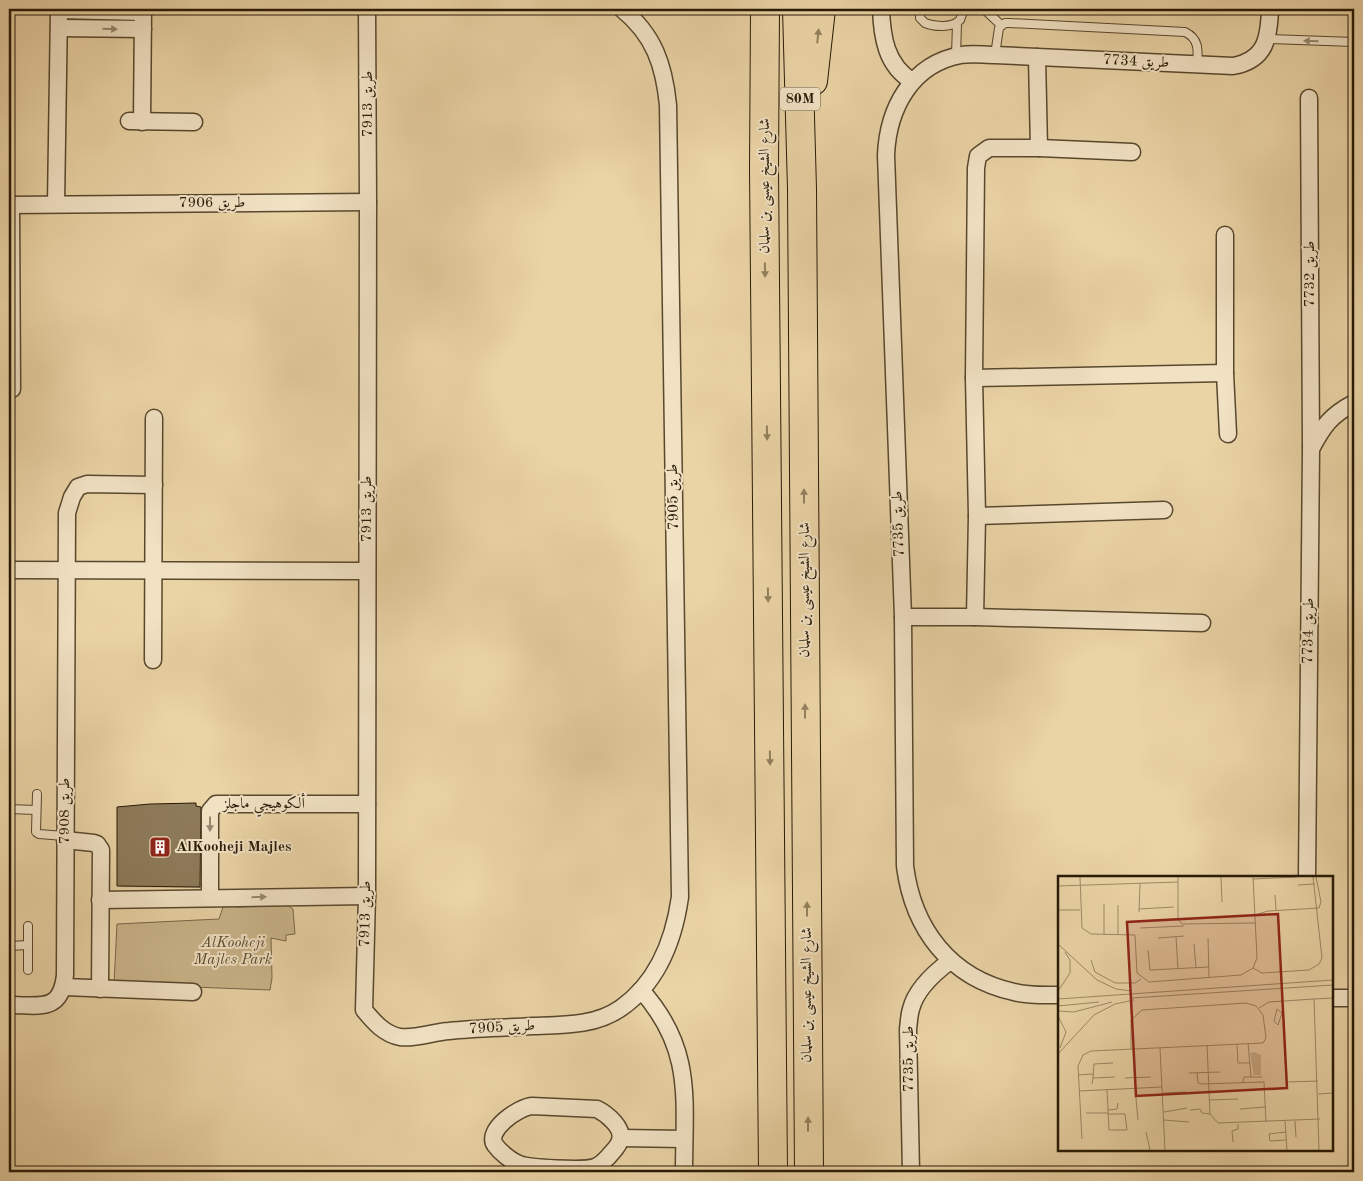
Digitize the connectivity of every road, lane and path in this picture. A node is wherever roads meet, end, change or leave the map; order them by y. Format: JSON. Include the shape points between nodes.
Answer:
{"nodes":[{"id":1,"x":59,"y":9,"type":"edge"},
{"id":2,"x":367,"y":9,"type":"edge"},
{"id":3,"x":622,"y":9,"type":"edge"},
{"id":4,"x":797,"y":9,"type":"edge"},
{"id":5,"x":821,"y":9,"type":"edge"},
{"id":6,"x":881,"y":9,"type":"edge"},
{"id":7,"x":920,"y":9,"type":"edge"},
{"id":8,"x":964,"y":9,"type":"edge"},
{"id":9,"x":984,"y":9,"type":"edge"},
{"id":10,"x":1270,"y":9,"type":"edge"},
{"id":11,"x":143,"y":10,"type":"edge"},
{"id":12,"x":761,"y":10,"type":"edge"},
{"id":13,"x":957,"y":23,"type":"junction"},
{"id":14,"x":1001,"y":25,"type":"junction"},
{"id":15,"x":59,"y":28,"type":"junction"},
{"id":16,"x":143,"y":29,"type":"junction"},
{"id":17,"x":1268,"y":39,"type":"junction"},
{"id":18,"x":1354,"y":42,"type":"edge"},
{"id":19,"x":996,"y":55,"type":"junction"},
{"id":20,"x":959,"y":56,"type":"junction"},
{"id":21,"x":1037,"y":57,"type":"junction"},
{"id":22,"x":1197,"y":65,"type":"junction"},
{"id":23,"x":912,"y":81,"type":"junction"},
{"id":24,"x":1310,"y":98,"type":"dead end"},
{"id":25,"x":194,"y":122,"type":"dead end"},
{"id":26,"x":1039,"y":148,"type":"junction"},
{"id":27,"x":1132,"y":152,"type":"dead end"},
{"id":28,"x":802,"y":189,"type":"junction"},
{"id":29,"x":368,"y":202,"type":"junction"},
{"id":30,"x":56,"y":204,"type":"junction"},
{"id":31,"x":10,"y":205,"type":"edge"},
{"id":32,"x":1225,"y":235,"type":"dead end"},
{"id":33,"x":1225,"y":373,"type":"junction"},
{"id":34,"x":974,"y":378,"type":"junction"},
{"id":35,"x":12,"y":389,"type":"dead end"},
{"id":36,"x":1354,"y":403,"type":"edge"},
{"id":37,"x":154,"y":418,"type":"dead end"},
{"id":38,"x":1228,"y":434,"type":"dead end"},
{"id":39,"x":1311,"y":449,"type":"junction"},
{"id":40,"x":154,"y":485,"type":"junction"},
{"id":41,"x":1164,"y":510,"type":"dead end"},
{"id":42,"x":977,"y":516,"type":"junction"},
{"id":43,"x":9,"y":570,"type":"edge"},
{"id":44,"x":65,"y":571,"type":"junction"},
{"id":45,"x":154,"y":571,"type":"junction"},
{"id":46,"x":366,"y":571,"type":"junction"},
{"id":47,"x":903,"y":617,"type":"junction"},
{"id":48,"x":975,"y":617,"type":"junction"},
{"id":49,"x":1202,"y":623,"type":"dead end"},
{"id":50,"x":153,"y":660,"type":"dead end"},
{"id":51,"x":37,"y":794,"type":"dead end"},
{"id":52,"x":367,"y":804,"type":"junction"},
{"id":53,"x":9,"y":809,"type":"edge"},
{"id":54,"x":36,"y":810,"type":"junction"},
{"id":55,"x":65,"y":838,"type":"junction"},
{"id":56,"x":1307,"y":876,"type":"edge"},
{"id":57,"x":367,"y":896,"type":"junction"},
{"id":58,"x":210,"y":898,"type":"junction"},
{"id":59,"x":100,"y":900,"type":"junction"},
{"id":60,"x":28,"y":926,"type":"dead end"},
{"id":61,"x":28,"y":945,"type":"junction"},
{"id":62,"x":9,"y":946,"type":"edge"},
{"id":63,"x":950,"y":961,"type":"junction"},
{"id":64,"x":28,"y":970,"type":"dead end"},
{"id":65,"x":100,"y":986,"type":"junction"},
{"id":66,"x":64,"y":987,"type":"junction"},
{"id":67,"x":641,"y":990,"type":"junction"},
{"id":68,"x":193,"y":992,"type":"dead end"},
{"id":69,"x":1058,"y":995,"type":"edge"},
{"id":70,"x":1333,"y":998,"type":"edge"},
{"id":71,"x":1354,"y":998,"type":"edge"},
{"id":72,"x":9,"y":1005,"type":"edge"},
{"id":73,"x":364,"y":1010,"type":"joint"},
{"id":74,"x":621,"y":1138,"type":"junction"},
{"id":75,"x":684,"y":1138,"type":"junction"},
{"id":76,"x":684,"y":1172,"type":"edge"},
{"id":77,"x":774,"y":1172,"type":"edge"},
{"id":78,"x":809,"y":1172,"type":"edge"},
{"id":79,"x":911,"y":1172,"type":"edge"}],
"edges":[{"from":1,"to":11,"type":"street"},
{"from":1,"to":15,"type":"street"},
{"from":2,"to":29,"type":"street","name":"طريق 7913"},
{"from":3,"to":67,"type":"street","name":"طريق 7905","via":[[648,36],[659,58],[666,81],[668,105],[680,897],[674,930],[664,956]]},
{"from":4,"to":28,"type":"highway","name":"شارع الشيخ عيسى بن سلمان","number":"80M"},
{"from":28,"to":5,"type":"highway","one_way":true},
{"from":6,"to":23,"type":"street","via":[[886,49],[894,65]]},
{"from":7,"to":13,"type":"lane","via":[[920,18],[925,23]]},
{"from":8,"to":13,"type":"lane"},
{"from":9,"to":14,"type":"lane"},
{"from":10,"to":17,"type":"street"},
{"from":11,"to":16,"type":"street"},
{"from":12,"to":77,"type":"highway","name":"شارع الشيخ عيسى بن سلمان","number":"80M","one_way":true},
{"from":13,"to":20,"type":"lane"},
{"from":14,"to":19,"type":"lane"},
{"from":14,"to":22,"type":"lane","via":[[1186,32],[1197,43]]},
{"from":15,"to":16,"type":"street","one_way":true},
{"from":15,"to":30,"type":"street"},
{"from":16,"to":25,"type":"street","via":[[136,122]]},
{"from":18,"to":17,"type":"lane","one_way":true},
{"from":17,"to":22,"type":"street","name":"طريق 7734","via":[[1259,53],[1247,62],[1233,66]]},
{"from":19,"to":20,"type":"street","name":"طريق 7734"},
{"from":19,"to":21,"type":"street","name":"طريق 7734"},
{"from":20,"to":23,"type":"street","name":"طريق 7735","via":[[935,64]]},
{"from":21,"to":22,"type":"street","name":"طريق 7734"},
{"from":21,"to":26,"type":"street"},
{"from":23,"to":47,"type":"street","name":"طريق 7735","via":[[892,116],[886,155]]},
{"from":24,"to":39,"type":"street","name":"طريق 7732"},
{"from":26,"to":27,"type":"street"},
{"from":26,"to":34,"type":"street","via":[[989,148],[978,156]]},
{"from":78,"to":28,"type":"highway","name":"شارع الشيخ عيسى بن سلمان","one_way":true},
{"from":29,"to":30,"type":"street","name":"طريق 7906"},
{"from":29,"to":46,"type":"street","name":"طريق 7913"},
{"from":30,"to":31,"type":"street","name":"طريق 7906"},
{"from":31,"to":35,"type":"street"},
{"from":32,"to":33,"type":"street"},
{"from":33,"to":34,"type":"street"},
{"from":33,"to":38,"type":"street"},
{"from":34,"to":42,"type":"street"},
{"from":36,"to":39,"type":"street","name":"طريق 7734","via":[[1338,411],[1323,426]]},
{"from":37,"to":40,"type":"street"},
{"from":39,"to":56,"type":"street","name":"طريق 7734"},
{"from":40,"to":44,"type":"street","name":"طريق 7908","via":[[88,484],[78,487],[67,513]]},
{"from":40,"to":45,"type":"street"},
{"from":41,"to":42,"type":"street"},
{"from":42,"to":48,"type":"street"},
{"from":43,"to":44,"type":"street"},
{"from":44,"to":45,"type":"street"},
{"from":44,"to":55,"type":"street","name":"طريق 7908"},
{"from":45,"to":46,"type":"street"},
{"from":45,"to":50,"type":"street"},
{"from":46,"to":52,"type":"street","name":"طريق 7913"},
{"from":47,"to":48,"type":"street"},
{"from":47,"to":63,"type":"street","name":"طريق 7735","via":[[907,882],[925,929]]},
{"from":48,"to":49,"type":"street"},
{"from":51,"to":54,"type":"lane"},
{"from":52,"to":57,"type":"street","name":"طريق 7913"},
{"from":52,"to":58,"type":"street","name":"ألكوهيجي ماجلز","one_way":true,"via":[[216,804],[210,811]]},
{"from":53,"to":54,"type":"lane"},
{"from":54,"to":55,"type":"lane","via":[[36,832]]},
{"from":55,"to":59,"type":"street","via":[[97,844],[100,850]]},
{"from":55,"to":66,"type":"street","name":"طريق 7908"},
{"from":58,"to":57,"type":"street","one_way":true},
{"from":57,"to":73,"type":"street","name":"طريق 7913"},
{"from":58,"to":59,"type":"street"},
{"from":59,"to":65,"type":"street"},
{"from":60,"to":61,"type":"lane"},
{"from":61,"to":62,"type":"lane"},
{"from":61,"to":64,"type":"lane"},
{"from":63,"to":69,"type":"street","name":"طريق 7735","via":[[970,975],[999,988],[1031,995]]},
{"from":63,"to":79,"type":"street","name":"طريق 7735","via":[[934,973],[911,1008],[908,1029]]},
{"from":65,"to":66,"type":"street"},
{"from":65,"to":68,"type":"street"},
{"from":66,"to":72,"type":"street","via":[[53,1002]]},
{"from":67,"to":73,"type":"street","name":"طريق 7905","via":[[608,1016],[581,1024],[400,1037],[383,1030]]},
{"from":67,"to":75,"type":"street","via":[[665,1021],[680,1057]]},
{"from":70,"to":71,"type":"street"},
{"from":74,"to":74,"type":"street","via":[[618,1128],[597,1109],[532,1106],[516,1111],[497,1128],[493,1138],[497,1148],[520,1165],[589,1168],[602,1163]]},
{"from":74,"to":75,"type":"street"},
{"from":75,"to":76,"type":"street"}]}
